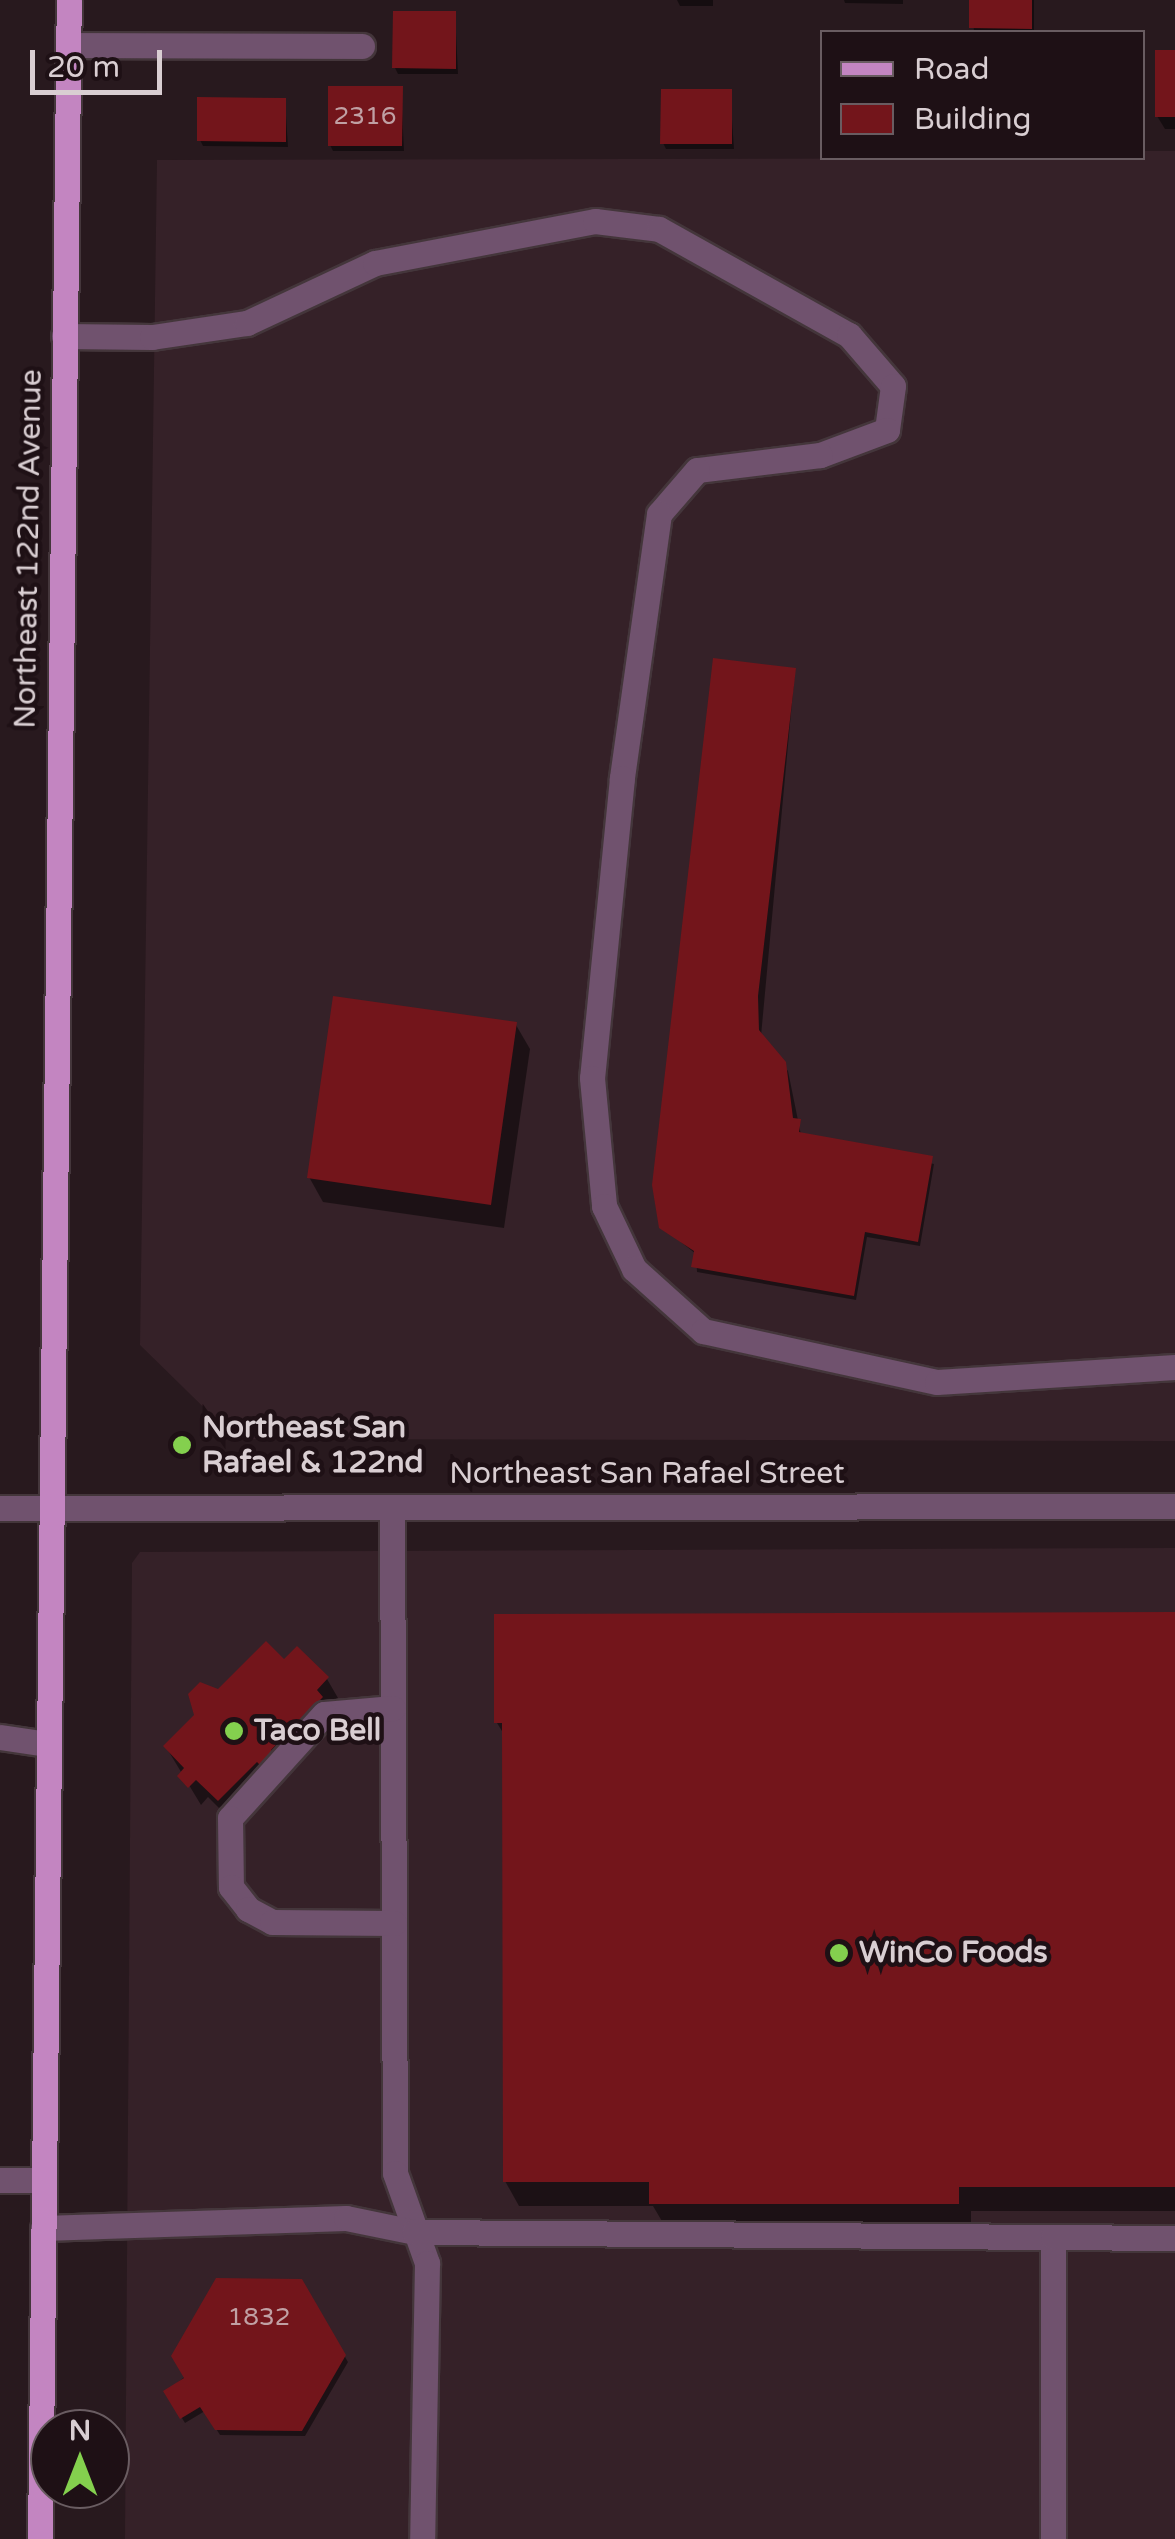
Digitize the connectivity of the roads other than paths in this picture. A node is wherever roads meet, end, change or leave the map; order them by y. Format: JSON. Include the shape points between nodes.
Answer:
{"nodes":[{"id":1,"x":68,"y":0,"type":"edge"},
{"id":2,"x":68,"y":46,"type":"junction"},
{"id":3,"x":362,"y":46,"type":"dead end"},
{"id":4,"x":64,"y":336,"type":"junction"},
{"id":5,"x":1175,"y":1367,"type":"edge"},
{"id":6,"x":1175,"y":1506,"type":"edge"},
{"id":7,"x":50,"y":1507,"type":"junction"},
{"id":8,"x":392,"y":1507,"type":"junction"},
{"id":9,"x":0,"y":1508,"type":"edge"},
{"id":10,"x":393,"y":1708,"type":"junction"},
{"id":11,"x":0,"y":1738,"type":"edge"},
{"id":12,"x":47,"y":1744,"type":"junction"},
{"id":13,"x":394,"y":1924,"type":"junction"},
{"id":14,"x":0,"y":2180,"type":"edge"},
{"id":15,"x":43,"y":2180,"type":"junction"},
{"id":16,"x":43,"y":2228,"type":"junction"},
{"id":17,"x":414,"y":2232,"type":"junction"},
{"id":18,"x":1052,"y":2237,"type":"junction"},
{"id":19,"x":1175,"y":2238,"type":"edge"},
{"id":20,"x":40,"y":2539,"type":"edge"},
{"id":21,"x":422,"y":2539,"type":"edge"},
{"id":22,"x":1053,"y":2539,"type":"edge"}],
"edges":[{"from":1,"to":2,"type":"main road","name":"Northeast 122nd Avenue"},
{"from":2,"to":3,"type":"street"},
{"from":2,"to":4,"type":"main road","name":"Northeast 122nd Avenue"},
{"from":4,"to":5,"type":"street","via":[[152,338],[247,324],[376,263],[595,221],[659,228],[849,334],[893,386],[887,430],[820,454],[697,470],[659,514],[622,778],[592,1078],[604,1206],[634,1269],[702,1330],[937,1382]]},
{"from":4,"to":7,"type":"main road","name":"Northeast 122nd Avenue"},
{"from":6,"to":8,"type":"street","name":"Northeast San Rafael Street"},
{"from":7,"to":8,"type":"street","name":"Northeast San Rafael Street"},
{"from":7,"to":9,"type":"street","name":"Northeast San Rafael Street"},
{"from":7,"to":12,"type":"main road","name":"Northeast 122nd Avenue"},
{"from":8,"to":10,"type":"street"},
{"from":10,"to":13,"type":"street"},
{"from":10,"to":13,"type":"street","via":[[324,1714],[240,1801],[230,1836],[231,1887],[260,1916],[272,1922]]},
{"from":11,"to":12,"type":"street"},
{"from":12,"to":15,"type":"main road","name":"Northeast 122nd Avenue"},
{"from":13,"to":17,"type":"street","via":[[395,2173]]},
{"from":14,"to":15,"type":"street"},
{"from":15,"to":16,"type":"main road","name":"Northeast 122nd Avenue"},
{"from":16,"to":17,"type":"street","via":[[346,2218]]},
{"from":16,"to":20,"type":"main road","name":"Northeast 122nd Avenue"},
{"from":17,"to":18,"type":"street"},
{"from":17,"to":21,"type":"street","via":[[427,2263]]},
{"from":18,"to":19,"type":"street"},
{"from":18,"to":22,"type":"street"}]}
